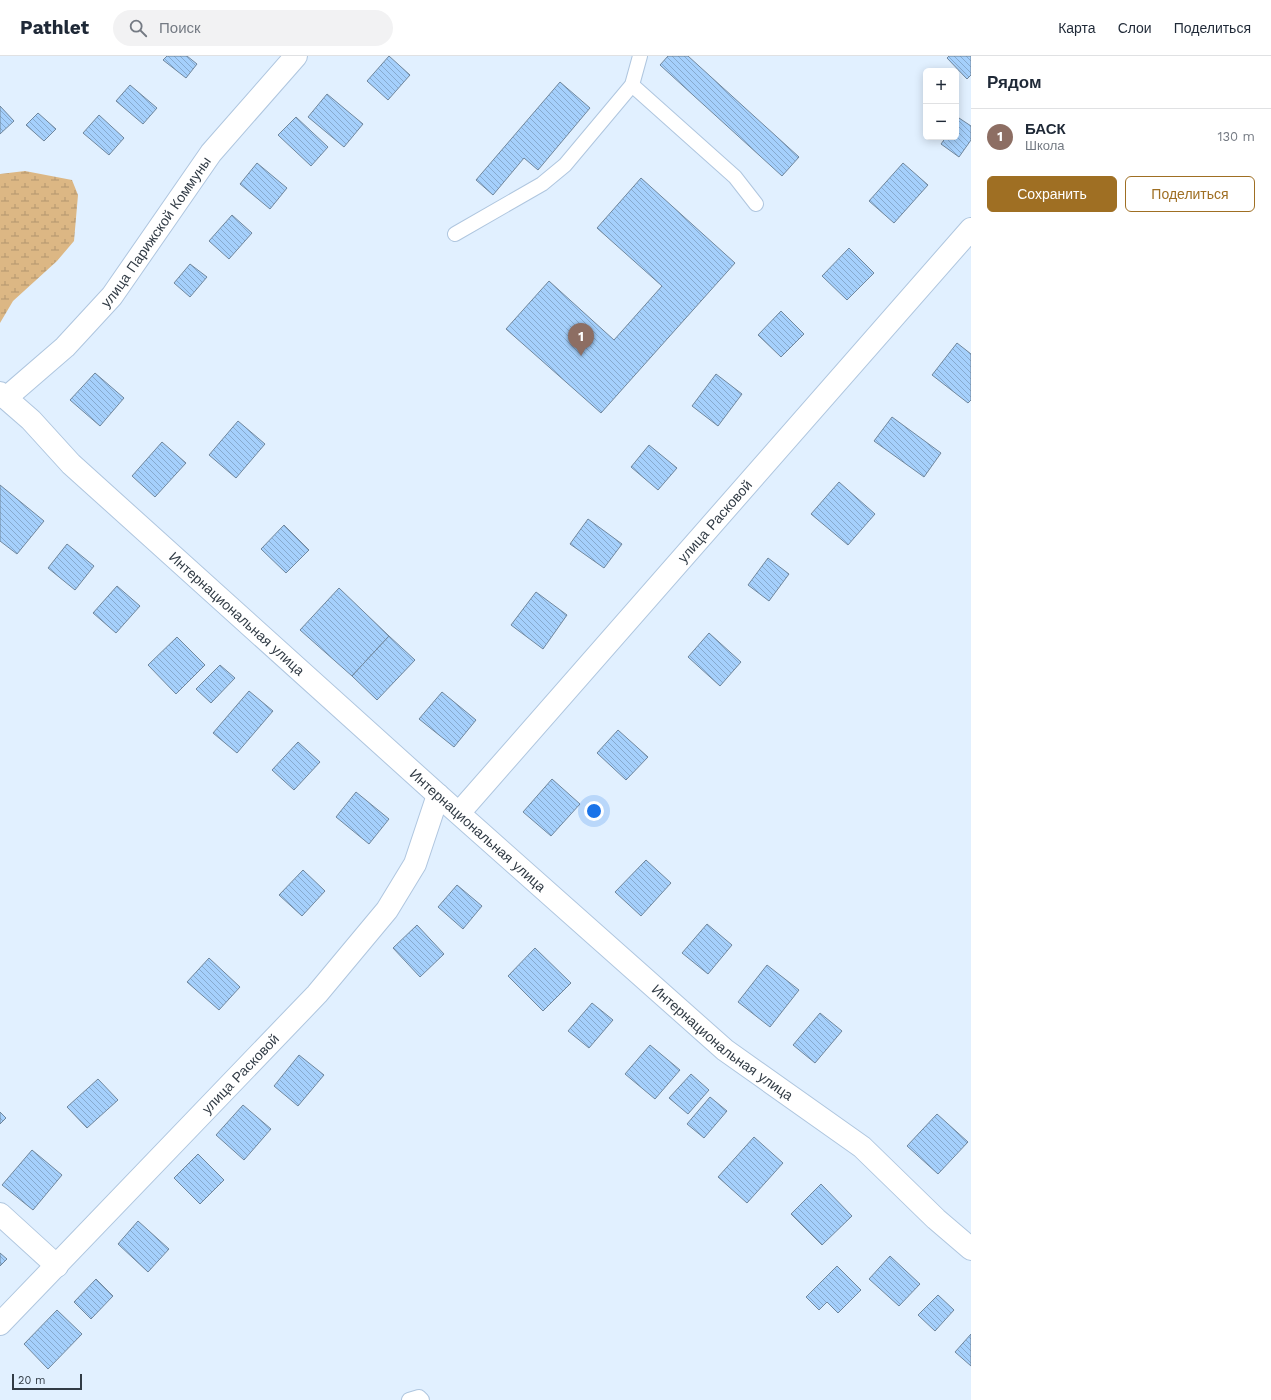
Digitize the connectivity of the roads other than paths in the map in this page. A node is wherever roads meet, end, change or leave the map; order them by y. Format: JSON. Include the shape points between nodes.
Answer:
{"nodes":[{"id":1,"x":296,"y":56,"type":"edge"},
{"id":2,"x":640,"y":56,"type":"edge"},
{"id":3,"x":632,"y":85,"type":"junction"},
{"id":4,"x":756,"y":204,"type":"dead end"},
{"id":5,"x":971,"y":229,"type":"edge"},
{"id":6,"x":456,"y":234,"type":"dead end"},
{"id":7,"x":3,"y":395,"type":"edge"},
{"id":8,"x":438,"y":795,"type":"junction"},
{"id":9,"x":459,"y":813,"type":"junction"},
{"id":10,"x":0,"y":1214,"type":"edge"},
{"id":11,"x":971,"y":1249,"type":"edge"},
{"id":12,"x":57,"y":1266,"type":"junction"},
{"id":13,"x":0,"y":1324,"type":"edge"},
{"id":14,"x":409,"y":1400,"type":"edge"},
{"id":15,"x":422,"y":1400,"type":"edge"}],
"edges":[{"from":1,"to":7,"type":"street","name":"улица Парижской Коммуны","via":[[211,153],[112,296],[65,347]]},
{"from":2,"to":3,"type":"lane"},
{"from":3,"to":4,"type":"lane","via":[[735,177]]},
{"from":3,"to":6,"type":"lane","via":[[565,165],[542,184]]},
{"from":5,"to":9,"type":"street","name":"улица Расковой"},
{"from":7,"to":8,"type":"street","name":"Интернациональная улица","via":[[32,420],[72,464]]},
{"from":8,"to":9,"type":"street","name":"Интернациональная улица"},
{"from":8,"to":12,"type":"street","name":"улица Расковой","via":[[415,864],[388,910],[318,994]]},
{"from":9,"to":11,"type":"street","name":"Интернациональная улица","via":[[725,1050],[862,1147],[936,1219]]},
{"from":10,"to":12,"type":"street"},
{"from":12,"to":13,"type":"street","name":"улица Расковой"},
{"from":14,"to":15,"type":"lane","via":[[419,1397]]}]}
